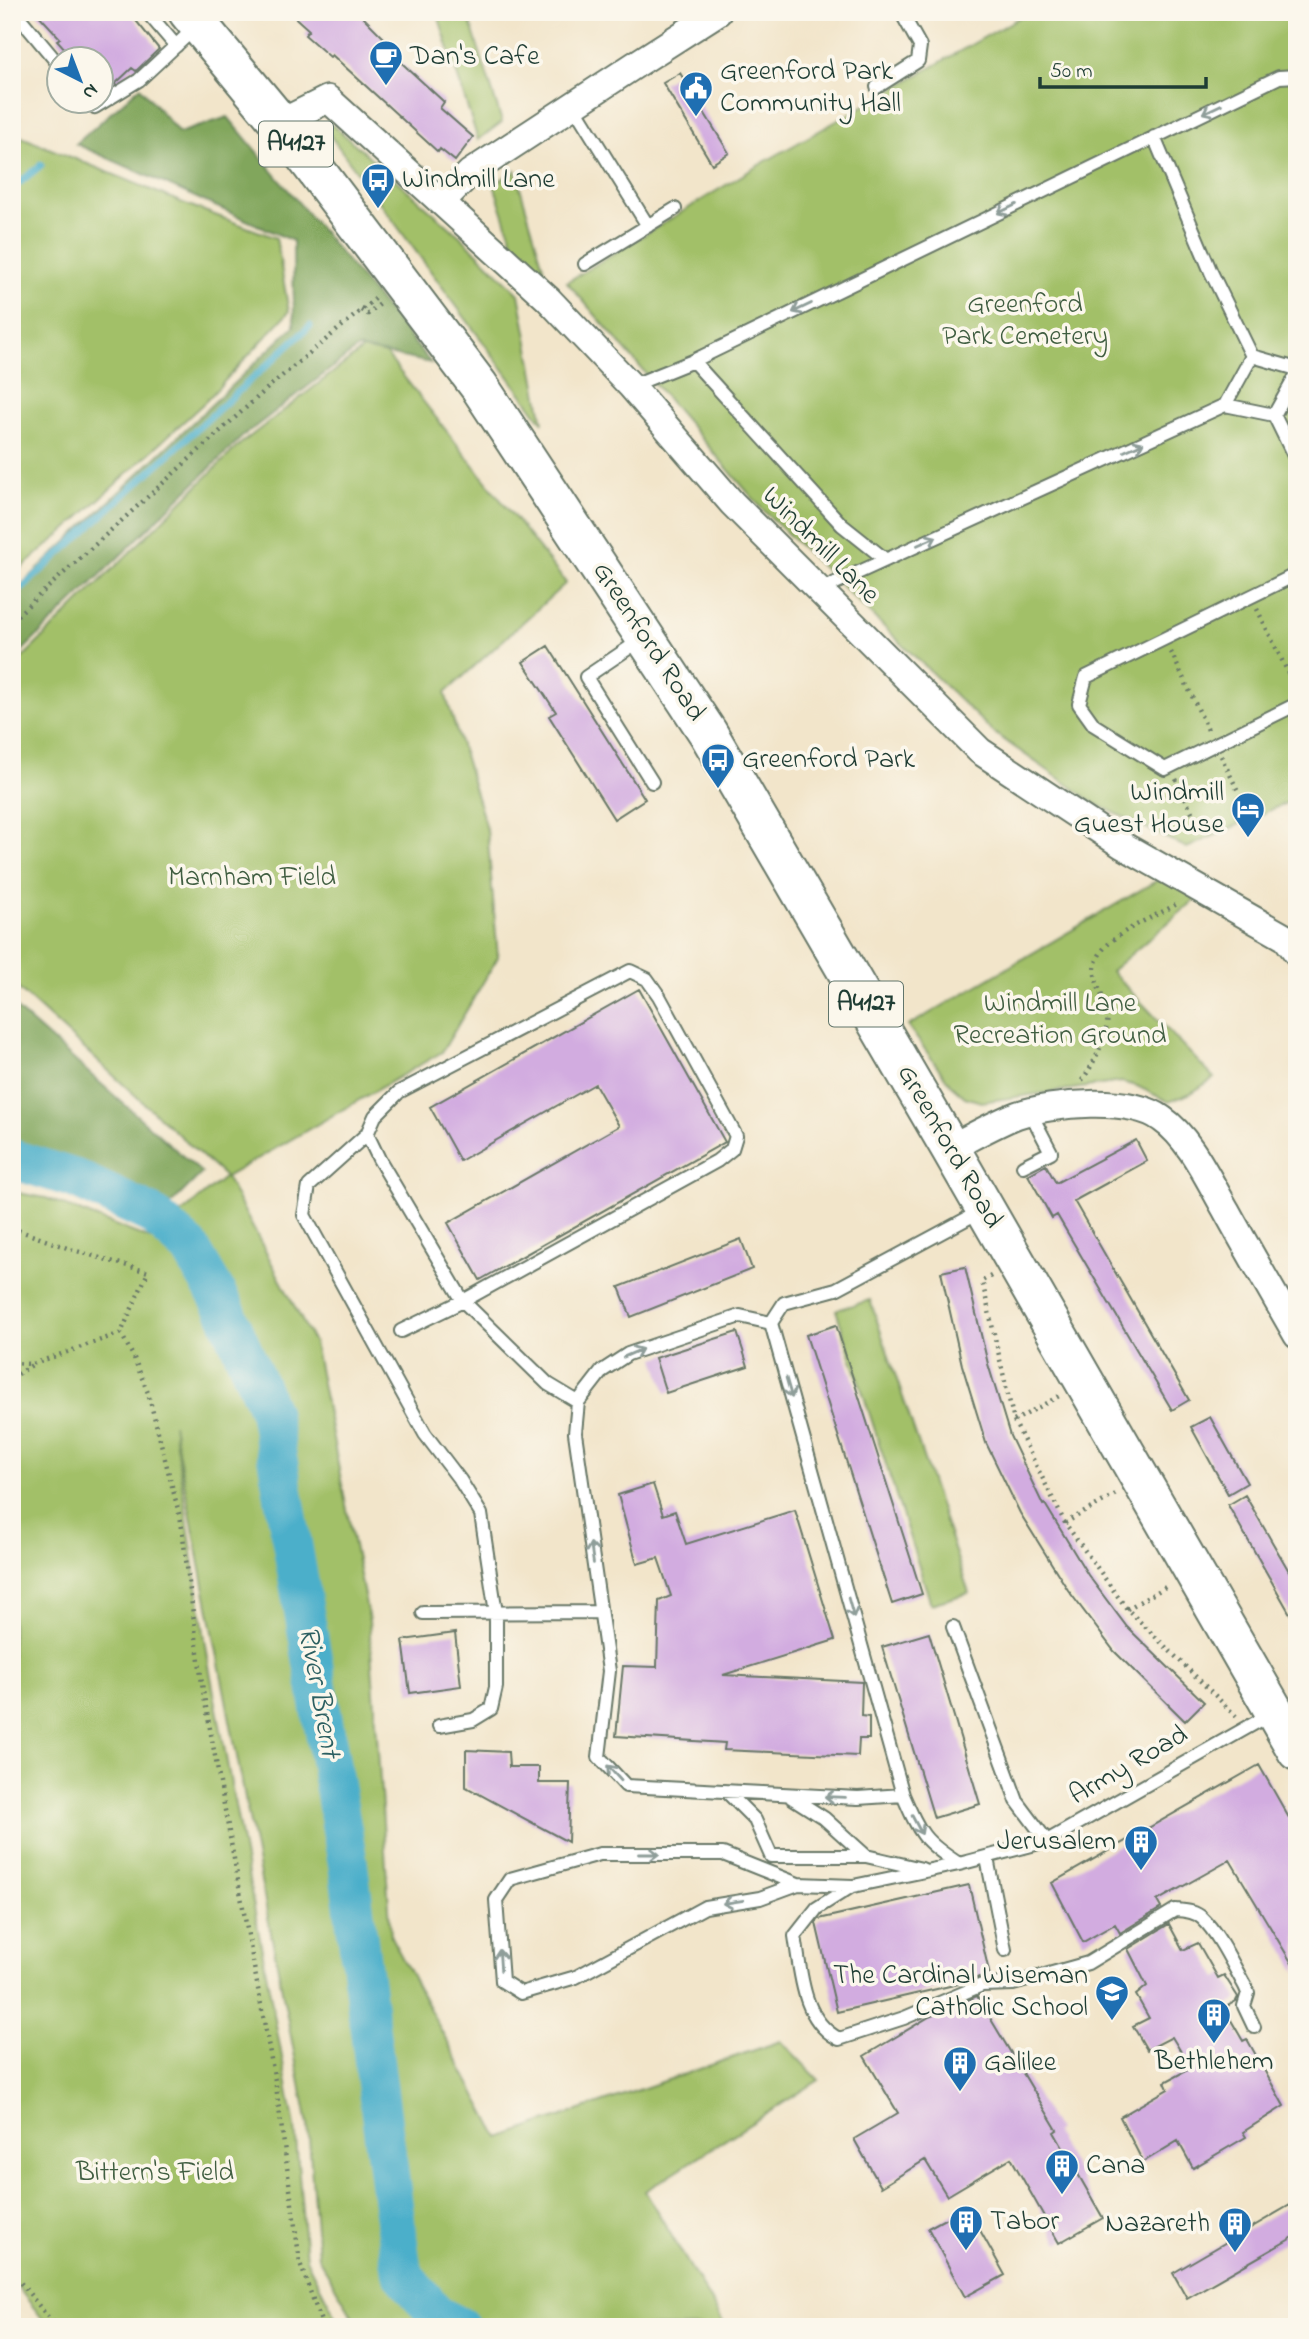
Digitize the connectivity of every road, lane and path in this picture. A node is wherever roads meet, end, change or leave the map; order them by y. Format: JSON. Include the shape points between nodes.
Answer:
{"nodes":[{"id":1,"x":15,"y":12,"type":"edge"},
{"id":2,"x":147,"y":12,"type":"edge"},
{"id":3,"x":718,"y":12,"type":"edge"},
{"id":4,"x":901,"y":12,"type":"edge"},
{"id":5,"x":197,"y":25,"type":"edge"},
{"id":6,"x":46,"y":49,"type":"edge"},
{"id":7,"x":1297,"y":76,"type":"edge"},
{"id":8,"x":877,"y":87,"type":"dead end"},
{"id":9,"x":116,"y":94,"type":"edge"},
{"id":10,"x":573,"y":105,"type":"junction"},
{"id":11,"x":280,"y":123,"type":"junction"},
{"id":12,"x":1154,"y":138,"type":"junction"},
{"id":13,"x":442,"y":201,"type":"junction"},
{"id":14,"x":675,"y":209,"type":"dead end"},
{"id":15,"x":648,"y":226,"type":"junction"},
{"id":16,"x":585,"y":264,"type":"dead end"},
{"id":17,"x":392,"y":285,"type":"junction"},
{"id":18,"x":1252,"y":356,"type":"junction"},
{"id":19,"x":693,"y":361,"type":"junction"},
{"id":20,"x":1297,"y":372,"type":"edge"},
{"id":21,"x":631,"y":386,"type":"junction"},
{"id":22,"x":1225,"y":405,"type":"junction"},
{"id":23,"x":1274,"y":415,"type":"junction"},
{"id":24,"x":1297,"y":462,"type":"edge"},
{"id":25,"x":886,"y":560,"type":"junction"},
{"id":26,"x":1297,"y":574,"type":"edge"},
{"id":27,"x":820,"y":590,"type":"junction"},
{"id":28,"x":1251,"y":597,"type":"junction"},
{"id":29,"x":12,"y":620,"type":"edge"},
{"id":30,"x":645,"y":637,"type":"junction"},
{"id":31,"x":1164,"y":639,"type":"junction"},
{"id":32,"x":1297,"y":690,"type":"edge"},
{"id":33,"x":1297,"y":704,"type":"edge"},
{"id":34,"x":1215,"y":745,"type":"junction"},
{"id":35,"x":1169,"y":767,"type":"junction"},
{"id":36,"x":652,"y":782,"type":"dead end"},
{"id":37,"x":1239,"y":793,"type":"dead end"},
{"id":38,"x":1194,"y":816,"type":"dead end"},
{"id":39,"x":1193,"y":886,"type":"junction"},
{"id":40,"x":1297,"y":953,"type":"edge"},
{"id":41,"x":1072,"y":1106,"type":"junction"},
{"id":42,"x":1030,"y":1112,"type":"junction"},
{"id":43,"x":367,"y":1134,"type":"junction"},
{"id":44,"x":950,"y":1148,"type":"junction"},
{"id":45,"x":1023,"y":1166,"type":"dead end"},
{"id":46,"x":984,"y":1209,"type":"junction"},
{"id":47,"x":12,"y":1228,"type":"edge"},
{"id":48,"x":1015,"y":1262,"type":"junction"},
{"id":49,"x":464,"y":1301,"type":"junction"},
{"id":50,"x":771,"y":1323,"type":"junction"},
{"id":51,"x":401,"y":1331,"type":"dead end"},
{"id":52,"x":121,"y":1333,"type":"junction"},
{"id":53,"x":1297,"y":1335,"type":"edge"},
{"id":54,"x":12,"y":1363,"type":"edge"},
{"id":55,"x":33,"y":1364,"type":"junction"},
{"id":56,"x":12,"y":1378,"type":"edge"},
{"id":57,"x":1084,"y":1381,"type":"junction"},
{"id":58,"x":578,"y":1402,"type":"junction"},
{"id":59,"x":1014,"y":1421,"type":"junction"},
{"id":60,"x":1140,"y":1480,"type":"junction"},
{"id":61,"x":1065,"y":1523,"type":"junction"},
{"id":62,"x":1193,"y":1571,"type":"junction"},
{"id":63,"x":1127,"y":1609,"type":"junction"},
{"id":64,"x":600,"y":1612,"type":"junction"},
{"id":65,"x":423,"y":1613,"type":"dead end"},
{"id":66,"x":496,"y":1613,"type":"junction"},
{"id":67,"x":953,"y":1627,"type":"dead end"},
{"id":68,"x":1261,"y":1719,"type":"junction"},
{"id":69,"x":439,"y":1726,"type":"dead end"},
{"id":70,"x":1297,"y":1751,"type":"edge"},
{"id":71,"x":727,"y":1792,"type":"junction"},
{"id":72,"x":789,"y":1795,"type":"junction"},
{"id":73,"x":903,"y":1795,"type":"junction"},
{"id":74,"x":1047,"y":1841,"type":"junction"},
{"id":75,"x":866,"y":1856,"type":"junction"},
{"id":76,"x":987,"y":1858,"type":"junction"},
{"id":77,"x":959,"y":1864,"type":"junction"},
{"id":78,"x":925,"y":1870,"type":"junction"},
{"id":79,"x":799,"y":1884,"type":"junction"},
{"id":80,"x":853,"y":1886,"type":"junction"},
{"id":81,"x":1005,"y":1950,"type":"dead end"},
{"id":82,"x":1254,"y":2027,"type":"dead end"},
{"id":83,"x":12,"y":2272,"type":"edge"},
{"id":84,"x":57,"y":2327,"type":"edge"},
{"id":85,"x":323,"y":2327,"type":"edge"}],
"edges":[{"from":1,"to":6,"type":"lane"},
{"from":2,"to":5,"type":"lane"},
{"from":3,"to":10,"type":"street"},
{"from":4,"to":8,"type":"lane","via":[[920,46],[919,61]]},
{"from":5,"to":9,"type":"lane","via":[[139,80]]},
{"from":5,"to":11,"type":"main road","name":"Greenford Road","number":"A4127"},
{"from":7,"to":12,"type":"lane","one_way":true,"via":[[1279,77]]},
{"from":10,"to":13,"type":"street","via":[[470,173]]},
{"from":10,"to":15,"type":"lane"},
{"from":11,"to":13,"type":"street","name":"Windmill Lane","via":[[328,99]]},
{"from":11,"to":17,"type":"main road","name":"Greenford Road","number":"A4127"},
{"from":12,"to":18,"type":"lane"},
{"from":12,"to":19,"type":"lane","one_way":true},
{"from":13,"to":21,"type":"street","name":"Windmill Lane","via":[[548,299]]},
{"from":14,"to":15,"type":"lane"},
{"from":15,"to":16,"type":"lane"},
{"from":17,"to":29,"type":"path","via":[[271,384]]},
{"from":17,"to":30,"type":"main road","name":"Greenford Road","number":"A4127","via":[[479,386]]},
{"from":18,"to":20,"type":"lane"},
{"from":18,"to":22,"type":"lane"},
{"from":19,"to":21,"type":"lane"},
{"from":19,"to":25,"type":"lane","via":[[842,525]]},
{"from":20,"to":23,"type":"lane"},
{"from":21,"to":27,"type":"street","name":"Windmill Lane","via":[[732,503]]},
{"from":22,"to":23,"type":"lane"},
{"from":25,"to":22,"type":"lane","one_way":true},
{"from":23,"to":24,"type":"lane"},
{"from":25,"to":27,"type":"lane"},
{"from":26,"to":28,"type":"lane"},
{"from":27,"to":39,"type":"street","name":"Windmill Lane","via":[[980,751]]},
{"from":28,"to":31,"type":"lane"},
{"from":28,"to":32,"type":"path"},
{"from":30,"to":36,"type":"lane","via":[[586,677]]},
{"from":30,"to":44,"type":"main road","name":"Greenford Road","number":"A4127","via":[[708,733]]},
{"from":31,"to":34,"type":"path"},
{"from":31,"to":35,"type":"lane","via":[[1086,677],[1079,704],[1094,725]]},
{"from":33,"to":34,"type":"lane"},
{"from":34,"to":35,"type":"lane"},
{"from":34,"to":37,"type":"path"},
{"from":35,"to":38,"type":"path"},
{"from":39,"to":40,"type":"street","name":"Windmill Lane","via":[[1286,938]]},
{"from":39,"to":41,"type":"path","via":[[1187,899],[1112,940],[1099,954],[1093,977],[1108,1012],[1101,1049],[1076,1088]]},
{"from":41,"to":42,"type":"street"},
{"from":41,"to":53,"type":"street","via":[[1105,1102],[1139,1108],[1161,1118],[1181,1136]]},
{"from":42,"to":44,"type":"street"},
{"from":42,"to":45,"type":"lane","via":[[1051,1152]]},
{"from":43,"to":49,"type":"lane"},
{"from":43,"to":49,"type":"lane","via":[[375,1116],[399,1092],[630,971],[647,979],[659,996],[736,1136],[732,1149]]},
{"from":43,"to":66,"type":"lane","via":[[309,1186],[304,1215],[425,1434],[481,1514]]},
{"from":44,"to":46,"type":"main road","name":"Greenford Road","number":"A4127"},
{"from":46,"to":48,"type":"main road","name":"Greenford Road","number":"A4127"},
{"from":46,"to":50,"type":"lane","via":[[836,1289],[784,1303]]},
{"from":47,"to":52,"type":"path","via":[[148,1272]]},
{"from":48,"to":57,"type":"main road","name":"Greenford Road","number":"A4127"},
{"from":48,"to":59,"type":"path","via":[[982,1281]]},
{"from":49,"to":51,"type":"lane"},
{"from":49,"to":58,"type":"lane","via":[[548,1384]]},
{"from":58,"to":50,"type":"lane","one_way":true,"via":[[602,1371],[628,1354],[740,1316]]},
{"from":50,"to":73,"type":"lane","one_way":true},
{"from":52,"to":55,"type":"path"},
{"from":52,"to":85,"type":"path","via":[[148,1393],[181,1521],[203,1691],[275,2086],[300,2263]]},
{"from":54,"to":55,"type":"path"},
{"from":55,"to":56,"type":"path"},
{"from":57,"to":59,"type":"path"},
{"from":57,"to":60,"type":"main road","name":"Greenford Road","number":"A4127"},
{"from":64,"to":58,"type":"lane","one_way":true,"via":[[575,1433]]},
{"from":59,"to":61,"type":"path"},
{"from":60,"to":61,"type":"path"},
{"from":60,"to":62,"type":"main road","name":"Greenford Road","number":"A4127"},
{"from":61,"to":63,"type":"path"},
{"from":62,"to":63,"type":"path"},
{"from":62,"to":68,"type":"main road","name":"Greenford Road","number":"A4127"},
{"from":63,"to":68,"type":"path"},
{"from":64,"to":66,"type":"lane"},
{"from":71,"to":64,"type":"lane","one_way":true,"via":[[626,1786],[599,1756],[609,1671]]},
{"from":65,"to":66,"type":"lane"},
{"from":66,"to":69,"type":"lane","via":[[496,1687],[491,1709],[473,1720]]},
{"from":67,"to":74,"type":"lane","via":[[1017,1801]]},
{"from":68,"to":70,"type":"main road","name":"Greenford Road","number":"A4127"},
{"from":68,"to":74,"type":"lane","name":"Army Road"},
{"from":71,"to":72,"type":"lane"},
{"from":71,"to":75,"type":"lane","via":[[755,1820],[771,1856]]},
{"from":73,"to":72,"type":"lane","one_way":true},
{"from":72,"to":75,"type":"lane","via":[[824,1818]]},
{"from":73,"to":77,"type":"lane","one_way":true,"via":[[919,1831],[934,1848]]},
{"from":74,"to":76,"type":"lane","name":"Army Road"},
{"from":75,"to":78,"type":"lane"},
{"from":76,"to":77,"type":"lane","name":"Army Road"},
{"from":76,"to":81,"type":"lane"},
{"from":77,"to":78,"type":"lane","name":"Army Road"},
{"from":78,"to":80,"type":"lane","name":"Army Road"},
{"from":79,"to":79,"type":"lane","one_way":true,"via":[[760,1898],[705,1907],[576,1977],[521,1993],[502,1981],[496,1900],[510,1879],[600,1854],[723,1854]]},
{"from":79,"to":80,"type":"lane","name":"Army Road"},
{"from":80,"to":82,"type":"lane","via":[[817,1908],[795,1936],[804,1994],[819,2025],[839,2039],[982,1985],[1013,1984],[1088,1963],[1175,1910],[1201,1916],[1214,1934],[1245,1986],[1244,2006]]},
{"from":83,"to":84,"type":"path"}]}
